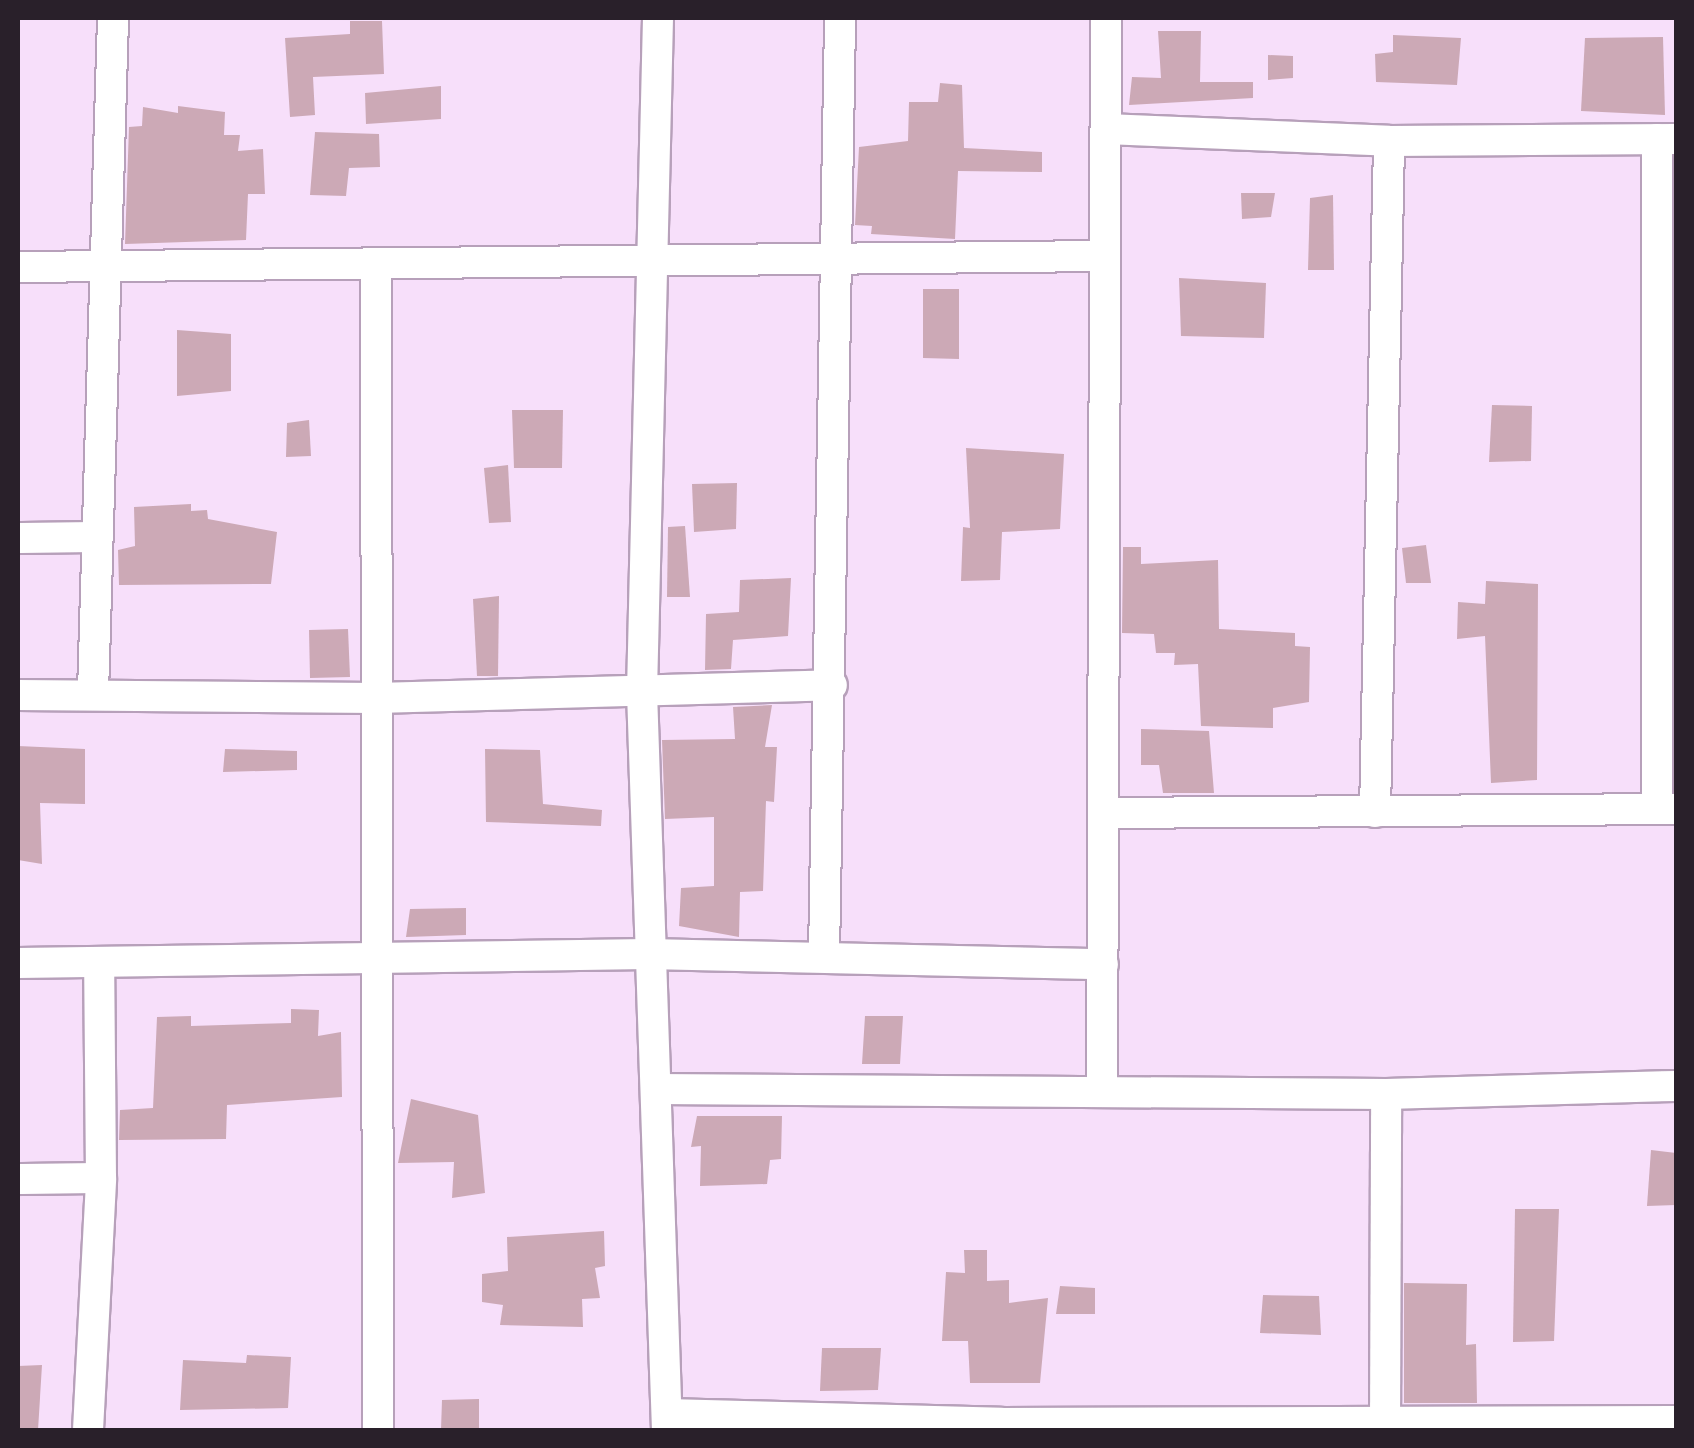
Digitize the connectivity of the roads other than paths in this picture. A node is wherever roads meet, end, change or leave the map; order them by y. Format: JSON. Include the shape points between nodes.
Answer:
{"nodes":[{"id":1,"x":113,"y":18,"type":"edge"},
{"id":2,"x":658,"y":18,"type":"edge"},
{"id":3,"x":840,"y":18,"type":"edge"},
{"id":4,"x":1106,"y":18,"type":"edge"},
{"id":5,"x":1106,"y":130,"type":"junction"},
{"id":6,"x":1666,"y":139,"type":"edge"},
{"id":7,"x":1389,"y":141,"type":"junction"},
{"id":8,"x":1103,"y":256,"type":"junction"},
{"id":9,"x":657,"y":259,"type":"junction"},
{"id":10,"x":839,"y":260,"type":"junction"},
{"id":11,"x":107,"y":262,"type":"junction"},
{"id":12,"x":376,"y":264,"type":"junction"},
{"id":13,"x":18,"y":267,"type":"edge"},
{"id":14,"x":18,"y":538,"type":"edge"},
{"id":15,"x":97,"y":538,"type":"junction"},
{"id":16,"x":1667,"y":592,"type":"edge"},
{"id":17,"x":832,"y":685,"type":"junction"},
{"id":18,"x":642,"y":692,"type":"junction"},
{"id":19,"x":93,"y":693,"type":"junction"},
{"id":20,"x":18,"y":695,"type":"edge"},
{"id":21,"x":376,"y":698,"type":"junction"},
{"id":22,"x":1666,"y":809,"type":"edge"},
{"id":23,"x":1376,"y":812,"type":"junction"},
{"id":24,"x":1104,"y":813,"type":"junction"},
{"id":25,"x":648,"y":954,"type":"junction"},
{"id":26,"x":377,"y":956,"type":"junction"},
{"id":27,"x":824,"y":956,"type":"junction"},
{"id":28,"x":18,"y":963,"type":"edge"},
{"id":29,"x":99,"y":964,"type":"junction"},
{"id":30,"x":1103,"y":964,"type":"junction"},
{"id":31,"x":1676,"y":1086,"type":"edge"},
{"id":32,"x":656,"y":1089,"type":"junction"},
{"id":33,"x":1102,"y":1090,"type":"junction"},
{"id":34,"x":1386,"y":1094,"type":"junction"},
{"id":35,"x":101,"y":1178,"type":"junction"},
{"id":36,"x":18,"y":1180,"type":"edge"},
{"id":37,"x":667,"y":1422,"type":"edge"},
{"id":38,"x":1385,"y":1424,"type":"edge"},
{"id":39,"x":1665,"y":1424,"type":"edge"},
{"id":40,"x":895,"y":1425,"type":"edge"},
{"id":41,"x":1093,"y":1425,"type":"edge"},
{"id":42,"x":88,"y":1430,"type":"edge"},
{"id":43,"x":378,"y":1430,"type":"edge"}],
"edges":[{"from":1,"to":11,"type":"street"},
{"from":2,"to":9,"type":"street"},
{"from":3,"to":10,"type":"street"},
{"from":4,"to":5,"type":"street"},
{"from":5,"to":7,"type":"street"},
{"from":5,"to":8,"type":"street"},
{"from":6,"to":7,"type":"street"},
{"from":6,"to":16,"type":"street"},
{"from":7,"to":23,"type":"street"},
{"from":8,"to":10,"type":"street"},
{"from":8,"to":24,"type":"street"},
{"from":9,"to":10,"type":"street"},
{"from":9,"to":12,"type":"street"},
{"from":9,"to":18,"type":"street"},
{"from":10,"to":17,"type":"street"},
{"from":11,"to":12,"type":"street"},
{"from":11,"to":13,"type":"street"},
{"from":11,"to":15,"type":"street"},
{"from":12,"to":21,"type":"street"},
{"from":14,"to":15,"type":"street"},
{"from":15,"to":19,"type":"street"},
{"from":16,"to":22,"type":"street"},
{"from":17,"to":18,"type":"street"},
{"from":17,"to":27,"type":"street"},
{"from":18,"to":21,"type":"street"},
{"from":18,"to":25,"type":"street"},
{"from":19,"to":20,"type":"street"},
{"from":19,"to":21,"type":"street"},
{"from":21,"to":26,"type":"street"},
{"from":22,"to":23,"type":"street"},
{"from":23,"to":24,"type":"street"},
{"from":24,"to":30,"type":"street"},
{"from":25,"to":26,"type":"street"},
{"from":25,"to":27,"type":"street"},
{"from":25,"to":32,"type":"street"},
{"from":26,"to":29,"type":"street"},
{"from":26,"to":43,"type":"street"},
{"from":27,"to":30,"type":"street"},
{"from":28,"to":29,"type":"street"},
{"from":29,"to":35,"type":"street"},
{"from":30,"to":33,"type":"street"},
{"from":31,"to":34,"type":"street"},
{"from":32,"to":33,"type":"street"},
{"from":32,"to":37,"type":"street"},
{"from":33,"to":34,"type":"street"},
{"from":34,"to":38,"type":"street"},
{"from":35,"to":36,"type":"street"},
{"from":35,"to":42,"type":"street"},
{"from":37,"to":40,"type":"street"},
{"from":38,"to":39,"type":"street"},
{"from":38,"to":41,"type":"street"},
{"from":40,"to":41,"type":"street"}]}
